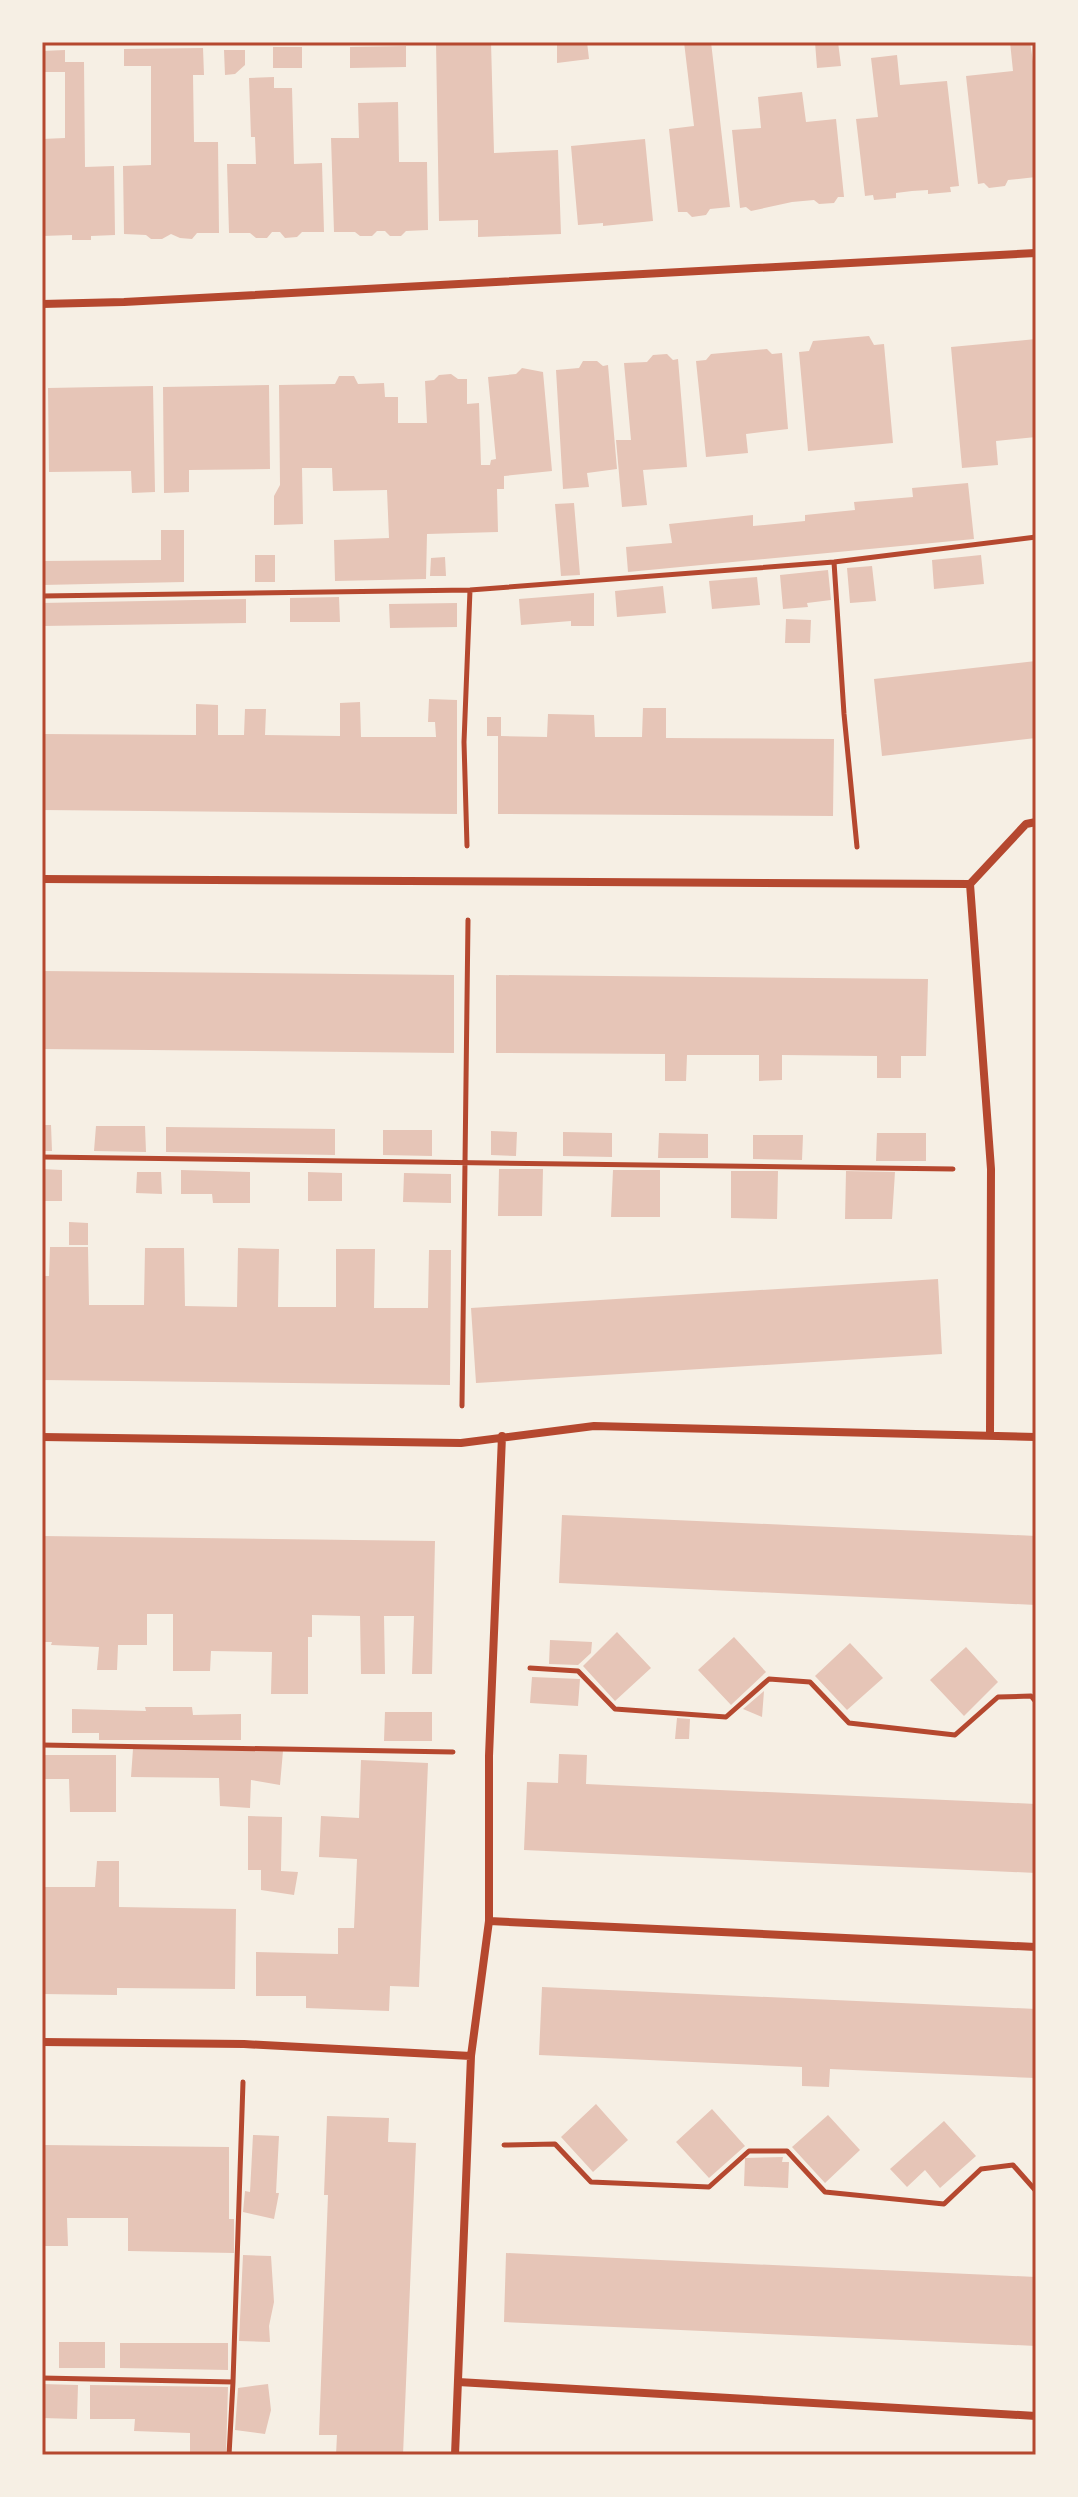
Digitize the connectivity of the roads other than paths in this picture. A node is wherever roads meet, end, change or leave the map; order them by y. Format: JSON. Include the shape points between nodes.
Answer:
{"nodes":[{"id":1,"x":1036,"y":253,"type":"edge"},
{"id":2,"x":42,"y":304,"type":"edge"},
{"id":3,"x":1036,"y":822,"type":"edge"},
{"id":4,"x":42,"y":879,"type":"edge"},
{"id":5,"x":970,"y":884,"type":"junction"},
{"id":6,"x":990,"y":1435,"type":"junction"},
{"id":7,"x":502,"y":1436,"type":"junction"},
{"id":8,"x":42,"y":1437,"type":"edge"},
{"id":9,"x":1036,"y":1437,"type":"edge"},
{"id":10,"x":489,"y":1921,"type":"junction"},
{"id":11,"x":1036,"y":1947,"type":"edge"},
{"id":12,"x":42,"y":2042,"type":"edge"},
{"id":13,"x":471,"y":2056,"type":"junction"},
{"id":14,"x":458,"y":2382,"type":"junction"},
{"id":15,"x":1036,"y":2416,"type":"edge"},
{"id":16,"x":455,"y":2455,"type":"edge"}],
"edges":[{"from":1,"to":2,"type":"street"},
{"from":3,"to":5,"type":"street","via":[[1026,824]]},
{"from":4,"to":5,"type":"street"},
{"from":5,"to":6,"type":"street","via":[[991,1169]]},
{"from":6,"to":7,"type":"street","via":[[594,1426]]},
{"from":6,"to":9,"type":"street"},
{"from":7,"to":8,"type":"street","via":[[461,1443]]},
{"from":7,"to":10,"type":"street","via":[[491,1666]]},
{"from":10,"to":11,"type":"street"},
{"from":10,"to":13,"type":"street"},
{"from":12,"to":13,"type":"street","via":[[244,2044]]},
{"from":13,"to":14,"type":"street"},
{"from":14,"to":15,"type":"street"},
{"from":14,"to":16,"type":"street"}]}
